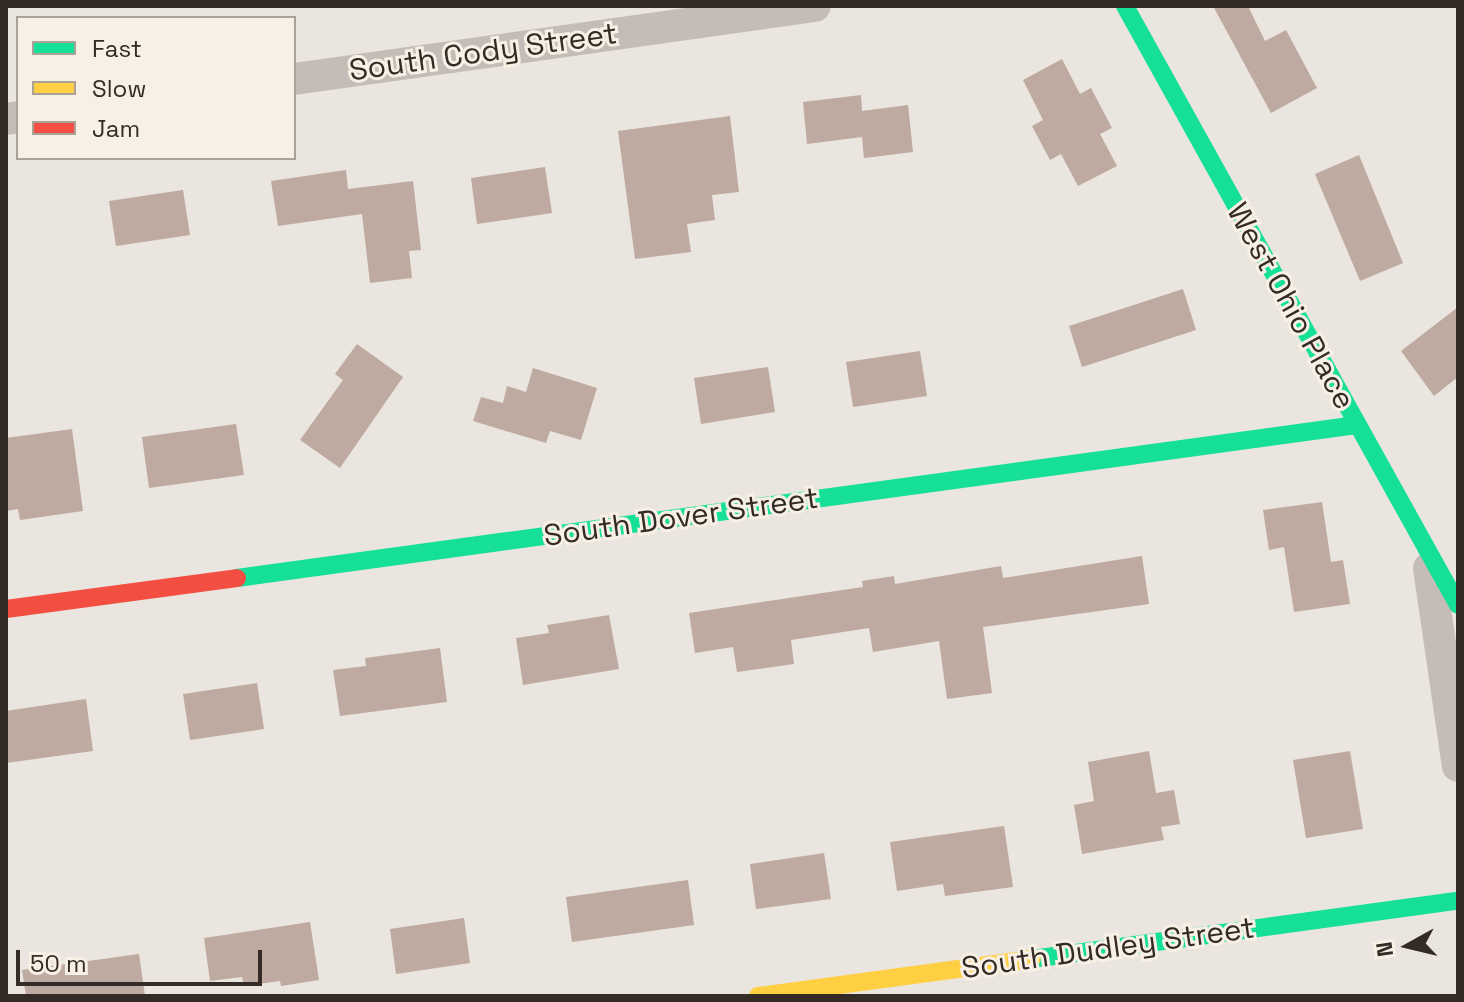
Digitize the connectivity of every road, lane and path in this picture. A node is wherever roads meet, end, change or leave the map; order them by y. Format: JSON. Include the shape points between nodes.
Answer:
{"nodes":[{"id":1,"x":815,"y":6,"type":"edge"},
{"id":2,"x":1125,"y":6,"type":"edge"},
{"id":3,"x":296,"y":79,"type":"edge"},
{"id":4,"x":1357,"y":425,"type":"junction"},
{"id":5,"x":1427,"y":549,"type":"junction"},
{"id":6,"x":1458,"y":605,"type":"edge"},
{"id":7,"x":6,"y":609,"type":"edge"},
{"id":8,"x":1458,"y":766,"type":"edge"},
{"id":9,"x":1458,"y":901,"type":"edge"},
{"id":10,"x":758,"y":996,"type":"edge"}],
"edges":[{"from":1,"to":3,"type":"street","name":"South Cody Street"},
{"from":2,"to":4,"type":"street","name":"West Ohio Place"},
{"from":4,"to":5,"type":"street","name":"West Ohio Place"},
{"from":4,"to":7,"type":"street","name":"South Dover Street"},
{"from":5,"to":6,"type":"street","name":"West Ohio Place"},
{"from":5,"to":8,"type":"street"},
{"from":9,"to":10,"type":"street","name":"South Dudley Street"}]}
